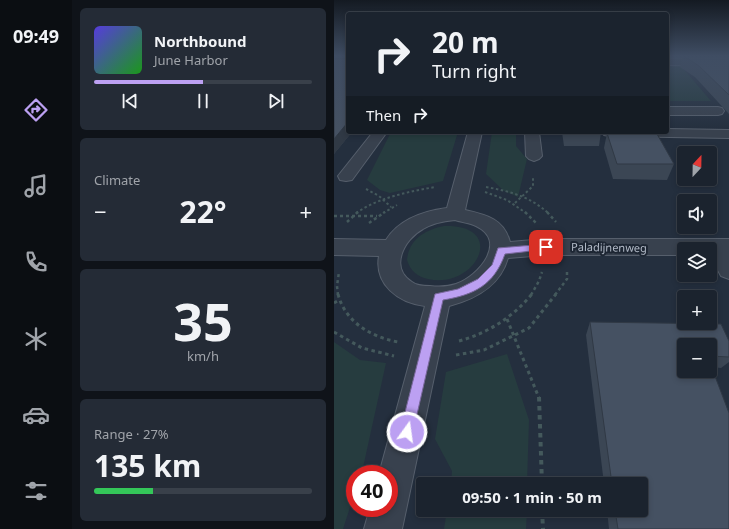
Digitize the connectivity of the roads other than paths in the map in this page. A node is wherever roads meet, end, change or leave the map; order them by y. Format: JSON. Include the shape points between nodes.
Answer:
{"nodes":[{"id":1,"x":669,"y":111,"type":"edge"},
{"id":2,"x":718,"y":111,"type":"dead end"},
{"id":3,"x":669,"y":133,"type":"edge"},
{"id":4,"x":378,"y":134,"type":"edge"},
{"id":5,"x":475,"y":134,"type":"edge"},
{"id":6,"x":532,"y":134,"type":"edge"},
{"id":7,"x":729,"y":134,"type":"edge"},
{"id":8,"x":534,"y":156,"type":"road end"},
{"id":9,"x":346,"y":176,"type":"road end"},
{"id":10,"x":455,"y":214,"type":"junction"},
{"id":11,"x":334,"y":247,"type":"edge"},
{"id":12,"x":723,"y":247,"type":"edge"},
{"id":13,"x":392,"y":248,"type":"junction"},
{"id":14,"x":501,"y":251,"type":"junction"},
{"id":15,"x":729,"y":270,"type":"edge"},
{"id":16,"x":439,"y":297,"type":"junction"},
{"id":17,"x":398,"y":467,"type":"edge"},
{"id":18,"x":386,"y":517,"type":"edge"},
{"id":19,"x":383,"y":529,"type":"edge"}],
"edges":[{"from":1,"to":2,"type":"street"},
{"from":3,"to":7,"type":"street"},
{"from":4,"to":9,"type":"street"},
{"from":5,"to":10,"type":"street"},
{"from":6,"to":8,"type":"street"},
{"from":10,"to":13,"type":"street","via":[[425,219],[400,236]]},
{"from":10,"to":14,"type":"street","via":[[470,215],[494,228],[500,238]]},
{"from":11,"to":13,"type":"street"},
{"from":12,"to":14,"type":"street","name":"Paladijnenweg","via":[[546,247]]},
{"from":12,"to":15,"type":"street","name":"Paladijnenweg"},
{"from":13,"to":16,"type":"street","via":[[388,262],[390,276],[400,287],[416,295]]},
{"from":14,"to":16,"type":"street","via":[[496,267],[481,282],[460,293]]},
{"from":16,"to":17,"type":"street"},
{"from":18,"to":19,"type":"street"}]}
